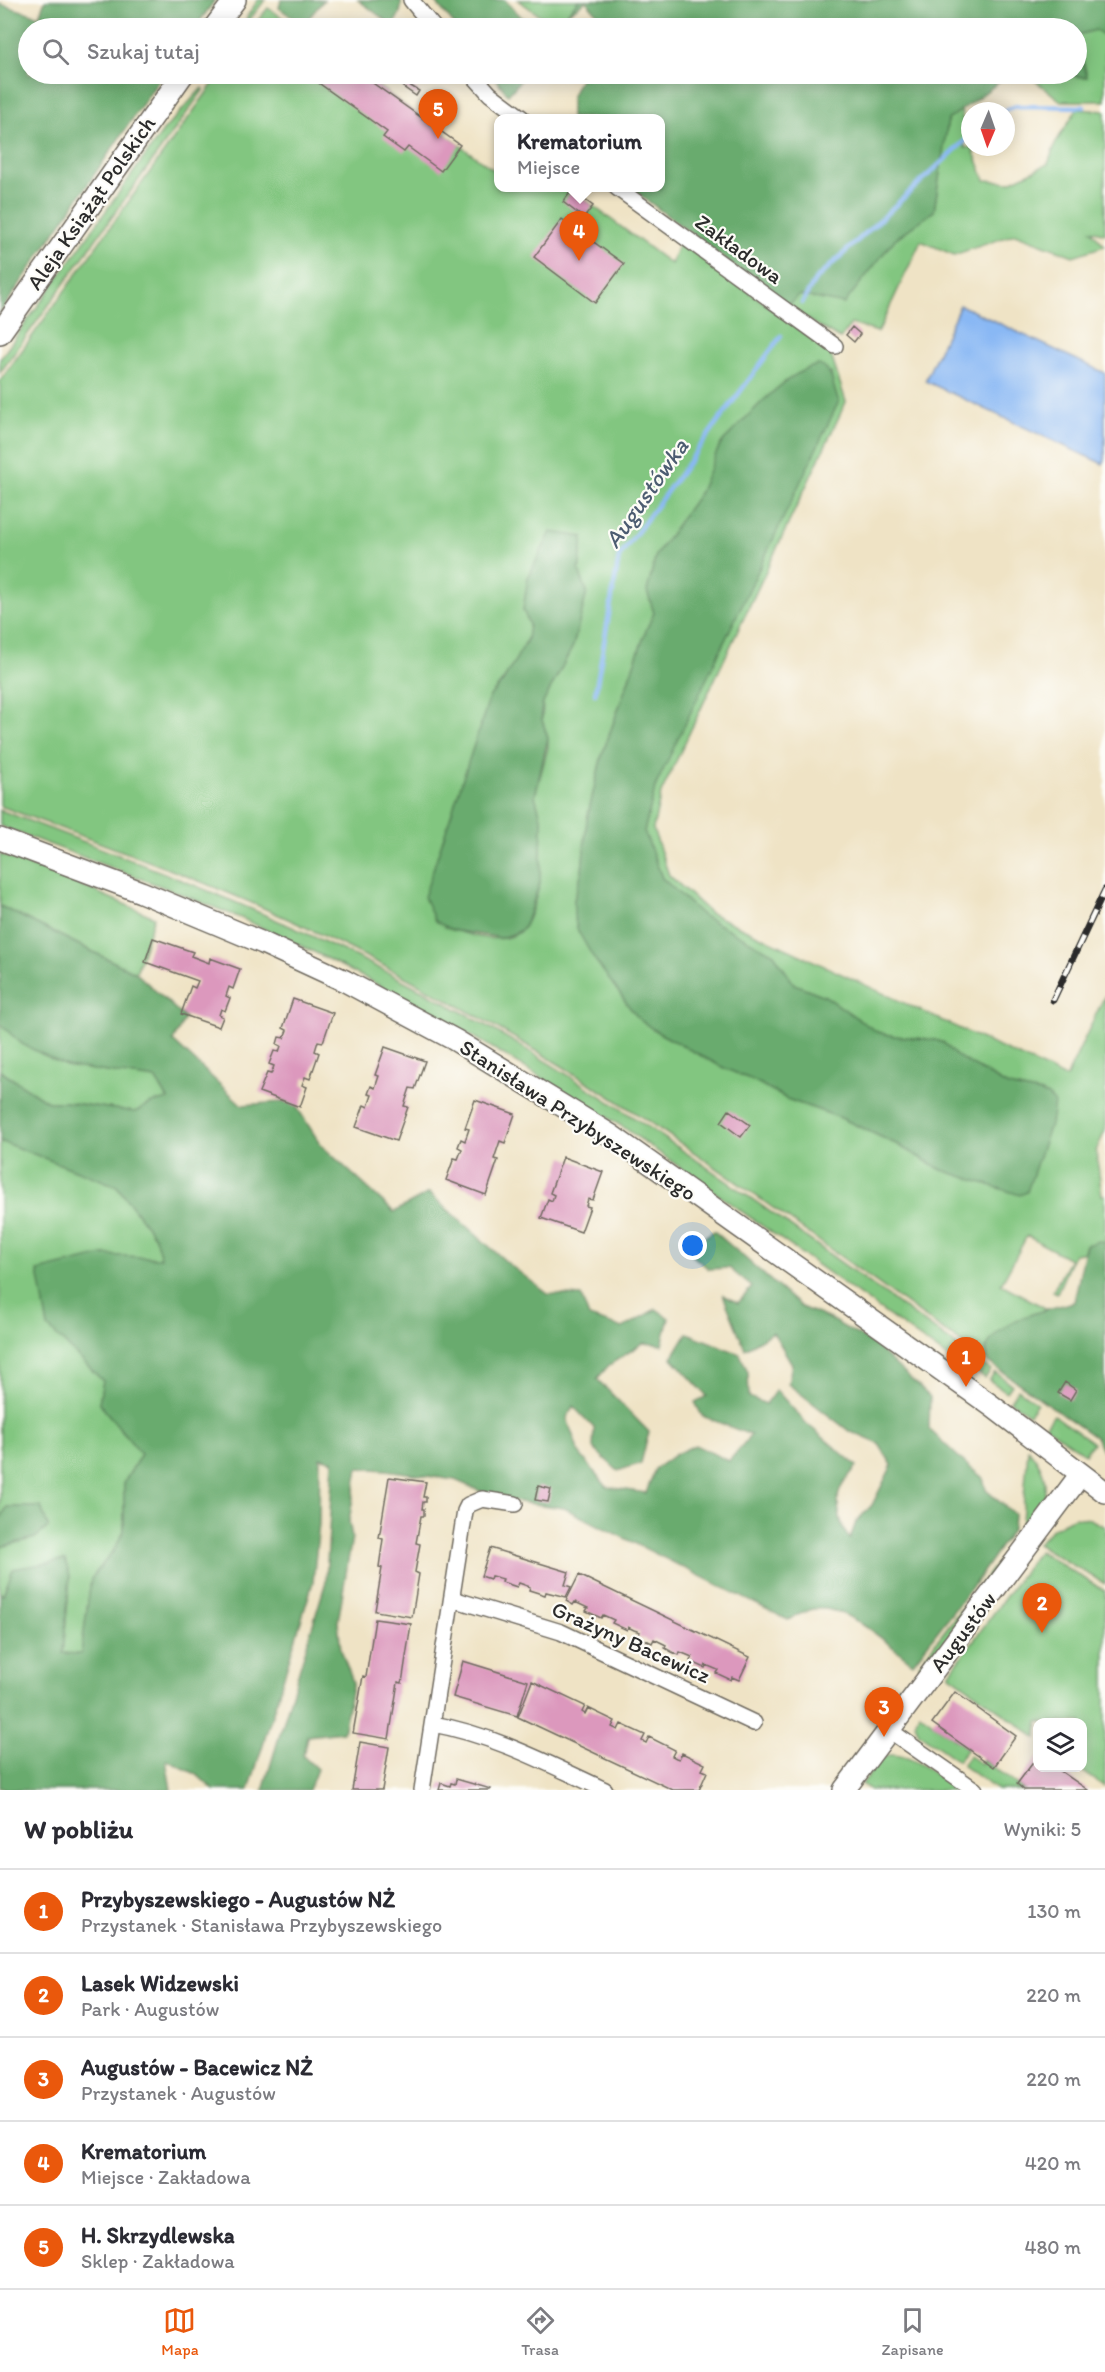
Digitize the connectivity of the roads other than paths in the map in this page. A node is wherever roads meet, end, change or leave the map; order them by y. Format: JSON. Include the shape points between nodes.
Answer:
{"nodes":[{"id":1,"x":235,"y":0,"type":"edge"},
{"id":2,"x":411,"y":0,"type":"edge"},
{"id":3,"x":222,"y":18,"type":"edge"},
{"id":4,"x":426,"y":18,"type":"edge"},
{"id":5,"x":176,"y":84,"type":"edge"},
{"id":6,"x":481,"y":84,"type":"edge"},
{"id":7,"x":517,"y":114,"type":"edge"},
{"id":8,"x":623,"y":192,"type":"edge"},
{"id":9,"x":0,"y":333,"type":"edge"},
{"id":10,"x":836,"y":346,"type":"dead end"},
{"id":11,"x":0,"y":839,"type":"edge"},
{"id":12,"x":1081,"y":1474,"type":"junction"},
{"id":13,"x":1105,"y":1492,"type":"edge"},
{"id":14,"x":515,"y":1504,"type":"dead end"},
{"id":15,"x":453,"y":1599,"type":"junction"},
{"id":16,"x":754,"y":1723,"type":"dead end"},
{"id":17,"x":433,"y":1724,"type":"junction"},
{"id":18,"x":889,"y":1730,"type":"junction"},
{"id":19,"x":422,"y":1790,"type":"edge"},
{"id":20,"x":605,"y":1790,"type":"edge"},
{"id":21,"x":844,"y":1790,"type":"edge"},
{"id":22,"x":975,"y":1790,"type":"edge"}],
"edges":[{"from":1,"to":3,"type":"street"},
{"from":2,"to":4,"type":"street"},
{"from":5,"to":9,"type":"street","name":"Aleja Książąt Polskich"},
{"from":6,"to":7,"type":"street"},
{"from":8,"to":10,"type":"street","name":"Zakładowa"},
{"from":11,"to":12,"type":"street","name":"Stanisława Przybyszewskiego","via":[[263,943],[345,981],[455,1040],[612,1136],[992,1406]]},
{"from":12,"to":13,"type":"street","name":"Stanisława Przybyszewskiego"},
{"from":12,"to":18,"type":"street","name":"Augustów"},
{"from":14,"to":15,"type":"street","via":[[482,1499],[468,1505]]},
{"from":15,"to":16,"type":"street","name":"Grażyny Bacewicz","via":[[561,1632]]},
{"from":15,"to":17,"type":"street"},
{"from":17,"to":19,"type":"street"},
{"from":17,"to":20,"type":"street","via":[[509,1746]]},
{"from":18,"to":21,"type":"street","name":"Augustów"},
{"from":18,"to":22,"type":"street"}]}
